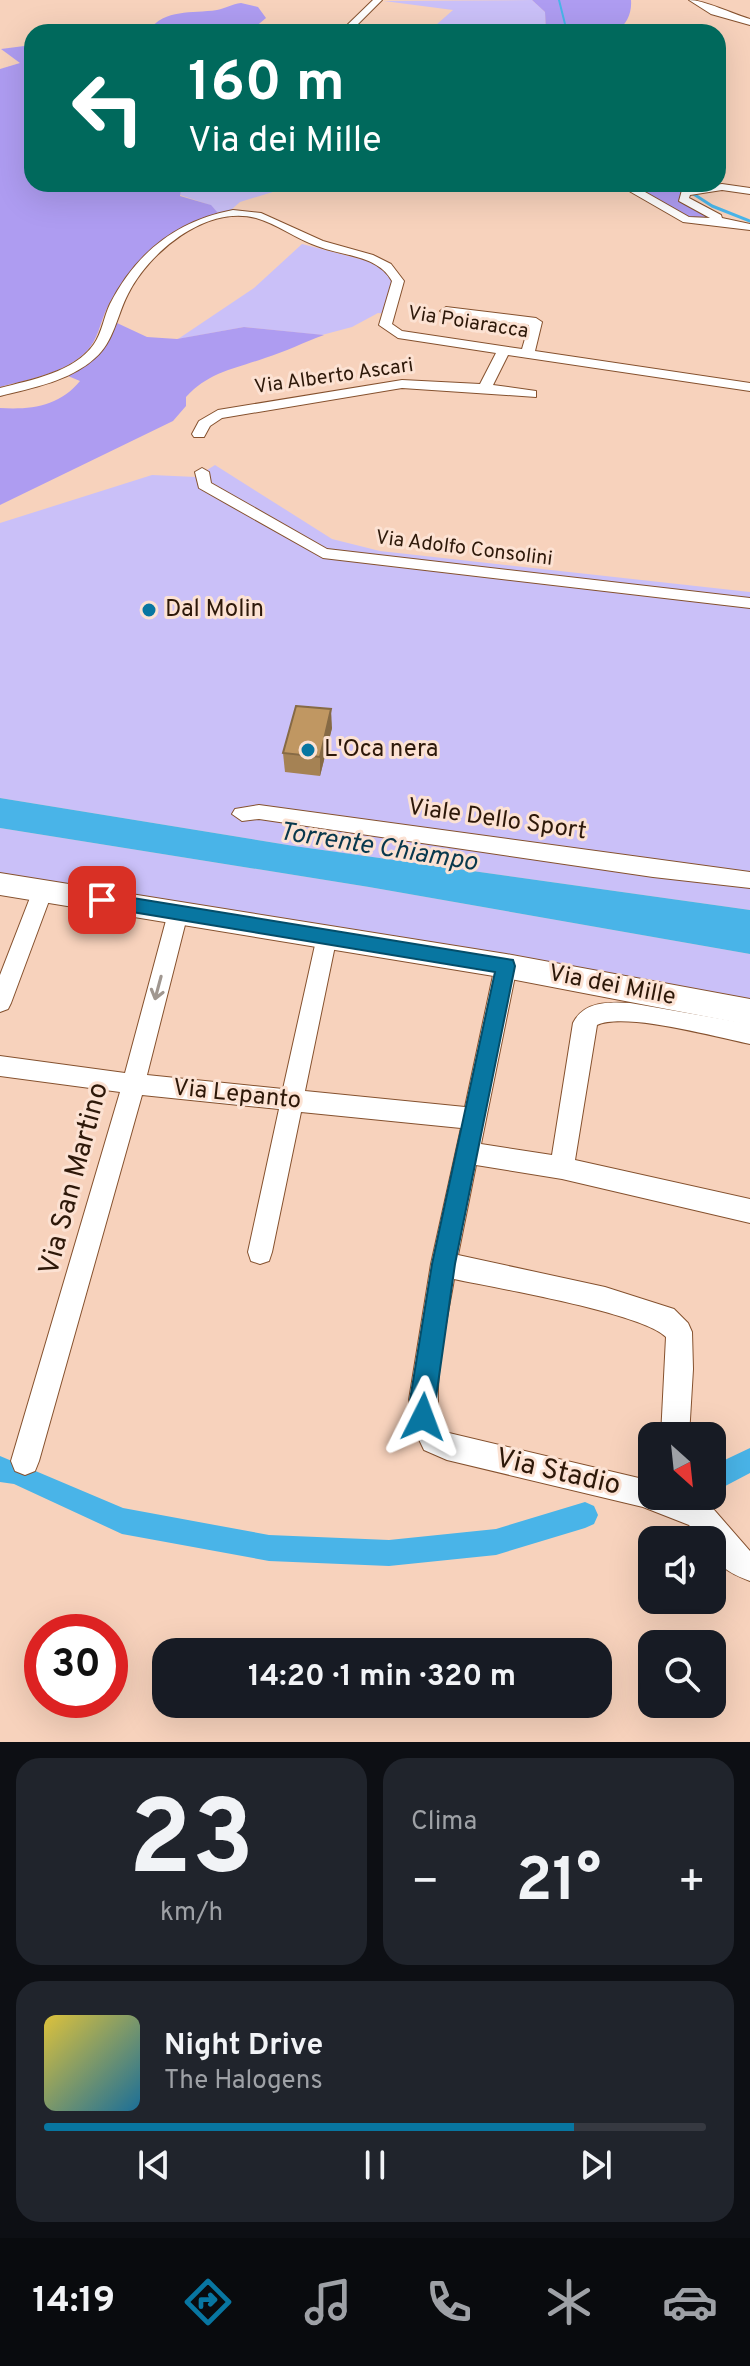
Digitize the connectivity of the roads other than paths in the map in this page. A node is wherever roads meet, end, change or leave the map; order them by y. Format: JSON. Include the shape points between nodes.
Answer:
{"nodes":[{"id":1,"x":378,"y":0,"type":"edge"},
{"id":2,"x":693,"y":0,"type":"edge"},
{"id":3,"x":750,"y":22,"type":"edge"},
{"id":4,"x":353,"y":24,"type":"edge"},
{"id":5,"x":726,"y":188,"type":"edge"},
{"id":6,"x":750,"y":191,"type":"edge"},
{"id":7,"x":637,"y":192,"type":"edge"},
{"id":8,"x":686,"y":192,"type":"edge"},
{"id":9,"x":728,"y":222,"type":"junction"},
{"id":10,"x":750,"y":227,"type":"edge"},
{"id":11,"x":542,"y":306,"type":"dead end"},
{"id":12,"x":446,"y":311,"type":"dead end"},
{"id":13,"x":536,"y":322,"type":"junction"},
{"id":14,"x":504,"y":349,"type":"junction"},
{"id":15,"x":528,"y":352,"type":"junction"},
{"id":16,"x":750,"y":387,"type":"edge"},
{"id":17,"x":485,"y":388,"type":"junction"},
{"id":18,"x":0,"y":392,"type":"edge"},
{"id":19,"x":531,"y":394,"type":"dead end"},
{"id":20,"x":199,"y":434,"type":"dead end"},
{"id":21,"x":202,"y":472,"type":"dead end"},
{"id":22,"x":750,"y":603,"type":"edge"},
{"id":23,"x":242,"y":814,"type":"dead end"},
{"id":24,"x":748,"y":879,"type":"edge"},
{"id":25,"x":0,"y":884,"type":"edge"},
{"id":26,"x":43,"y":890,"type":"junction"},
{"id":27,"x":178,"y":913,"type":"junction"},
{"id":28,"x":327,"y":936,"type":"junction"},
{"id":29,"x":506,"y":966,"type":"junction"},
{"id":30,"x":0,"y":1003,"type":"edge"},
{"id":31,"x":750,"y":1012,"type":"edge"},
{"id":32,"x":750,"y":1034,"type":"edge"},
{"id":33,"x":0,"y":1066,"type":"edge"},
{"id":34,"x":132,"y":1084,"type":"junction"},
{"id":35,"x":292,"y":1101,"type":"junction"},
{"id":36,"x":475,"y":1119,"type":"junction"},
{"id":37,"x":468,"y":1153,"type":"junction"},
{"id":38,"x":562,"y":1168,"type":"junction"},
{"id":39,"x":750,"y":1211,"type":"edge"},
{"id":40,"x":260,"y":1252,"type":"dead end"},
{"id":41,"x":444,"y":1264,"type":"junction"},
{"id":42,"x":676,"y":1422,"type":"edge"},
{"id":43,"x":25,"y":1461,"type":"dead end"},
{"id":44,"x":638,"y":1492,"type":"edge"},
{"id":45,"x":691,"y":1510,"type":"edge"},
{"id":46,"x":750,"y":1566,"type":"edge"}],
"edges":[{"from":1,"to":4,"type":"street"},
{"from":2,"to":3,"type":"street"},
{"from":5,"to":6,"type":"street"},
{"from":7,"to":9,"type":"street","via":[[687,220]]},
{"from":8,"to":9,"type":"street","via":[[683,199],[688,205]]},
{"from":9,"to":10,"type":"street"},
{"from":11,"to":13,"type":"street"},
{"from":12,"to":13,"type":"street"},
{"from":13,"to":15,"type":"street"},
{"from":14,"to":15,"type":"street","name":"Via Poiaracca"},
{"from":14,"to":17,"type":"street"},
{"from":14,"to":18,"type":"street","name":"Via Poiaracca","via":[[398,334],[385,325],[398,281],[385,265],[309,242],[274,221],[247,213],[226,214],[180,233],[142,262],[99,346],[81,362]]},
{"from":15,"to":16,"type":"street","name":"Via Poiaracca"},
{"from":17,"to":19,"type":"street","name":"Via Alberto Ascari"},
{"from":17,"to":20,"type":"street","name":"Via Alberto Ascari","via":[[375,388],[218,414]]},
{"from":21,"to":22,"type":"street","name":"Via Adolfo Consolini","via":[[204,485],[323,553]]},
{"from":23,"to":24,"type":"street","name":"Viale Dello Sport","via":[[259,812]]},
{"from":25,"to":26,"type":"main road","name":"Via dei Mille"},
{"from":26,"to":27,"type":"main road","name":"Via dei Mille"},
{"from":26,"to":30,"type":"street"},
{"from":27,"to":28,"type":"main road","name":"Via dei Mille"},
{"from":27,"to":34,"type":"street","name":"Via San Martino","one_way":true},
{"from":28,"to":29,"type":"main road","name":"Via dei Mille"},
{"from":28,"to":35,"type":"street"},
{"from":29,"to":31,"type":"main road","name":"Via dei Mille"},
{"from":29,"to":36,"type":"street","name":"Via Stadio"},
{"from":32,"to":38,"type":"street","via":[[649,1015],[601,1012],[590,1017],[584,1023]]},
{"from":33,"to":34,"type":"street","name":"Via Lepanto"},
{"from":34,"to":35,"type":"street","name":"Via Lepanto"},
{"from":34,"to":43,"type":"street","name":"Via San Martino"},
{"from":35,"to":36,"type":"street","name":"Via Lepanto"},
{"from":35,"to":40,"type":"street"},
{"from":36,"to":37,"type":"street","name":"Via Stadio"},
{"from":37,"to":38,"type":"street"},
{"from":37,"to":41,"type":"street","name":"Via Stadio"},
{"from":38,"to":39,"type":"street"},
{"from":41,"to":42,"type":"street","via":[[665,1318],[679,1332]]},
{"from":41,"to":44,"type":"street","name":"Via Stadio","via":[[422,1400],[434,1440]]},
{"from":45,"to":46,"type":"street","name":"Via Stadio","via":[[736,1561]]}]}
